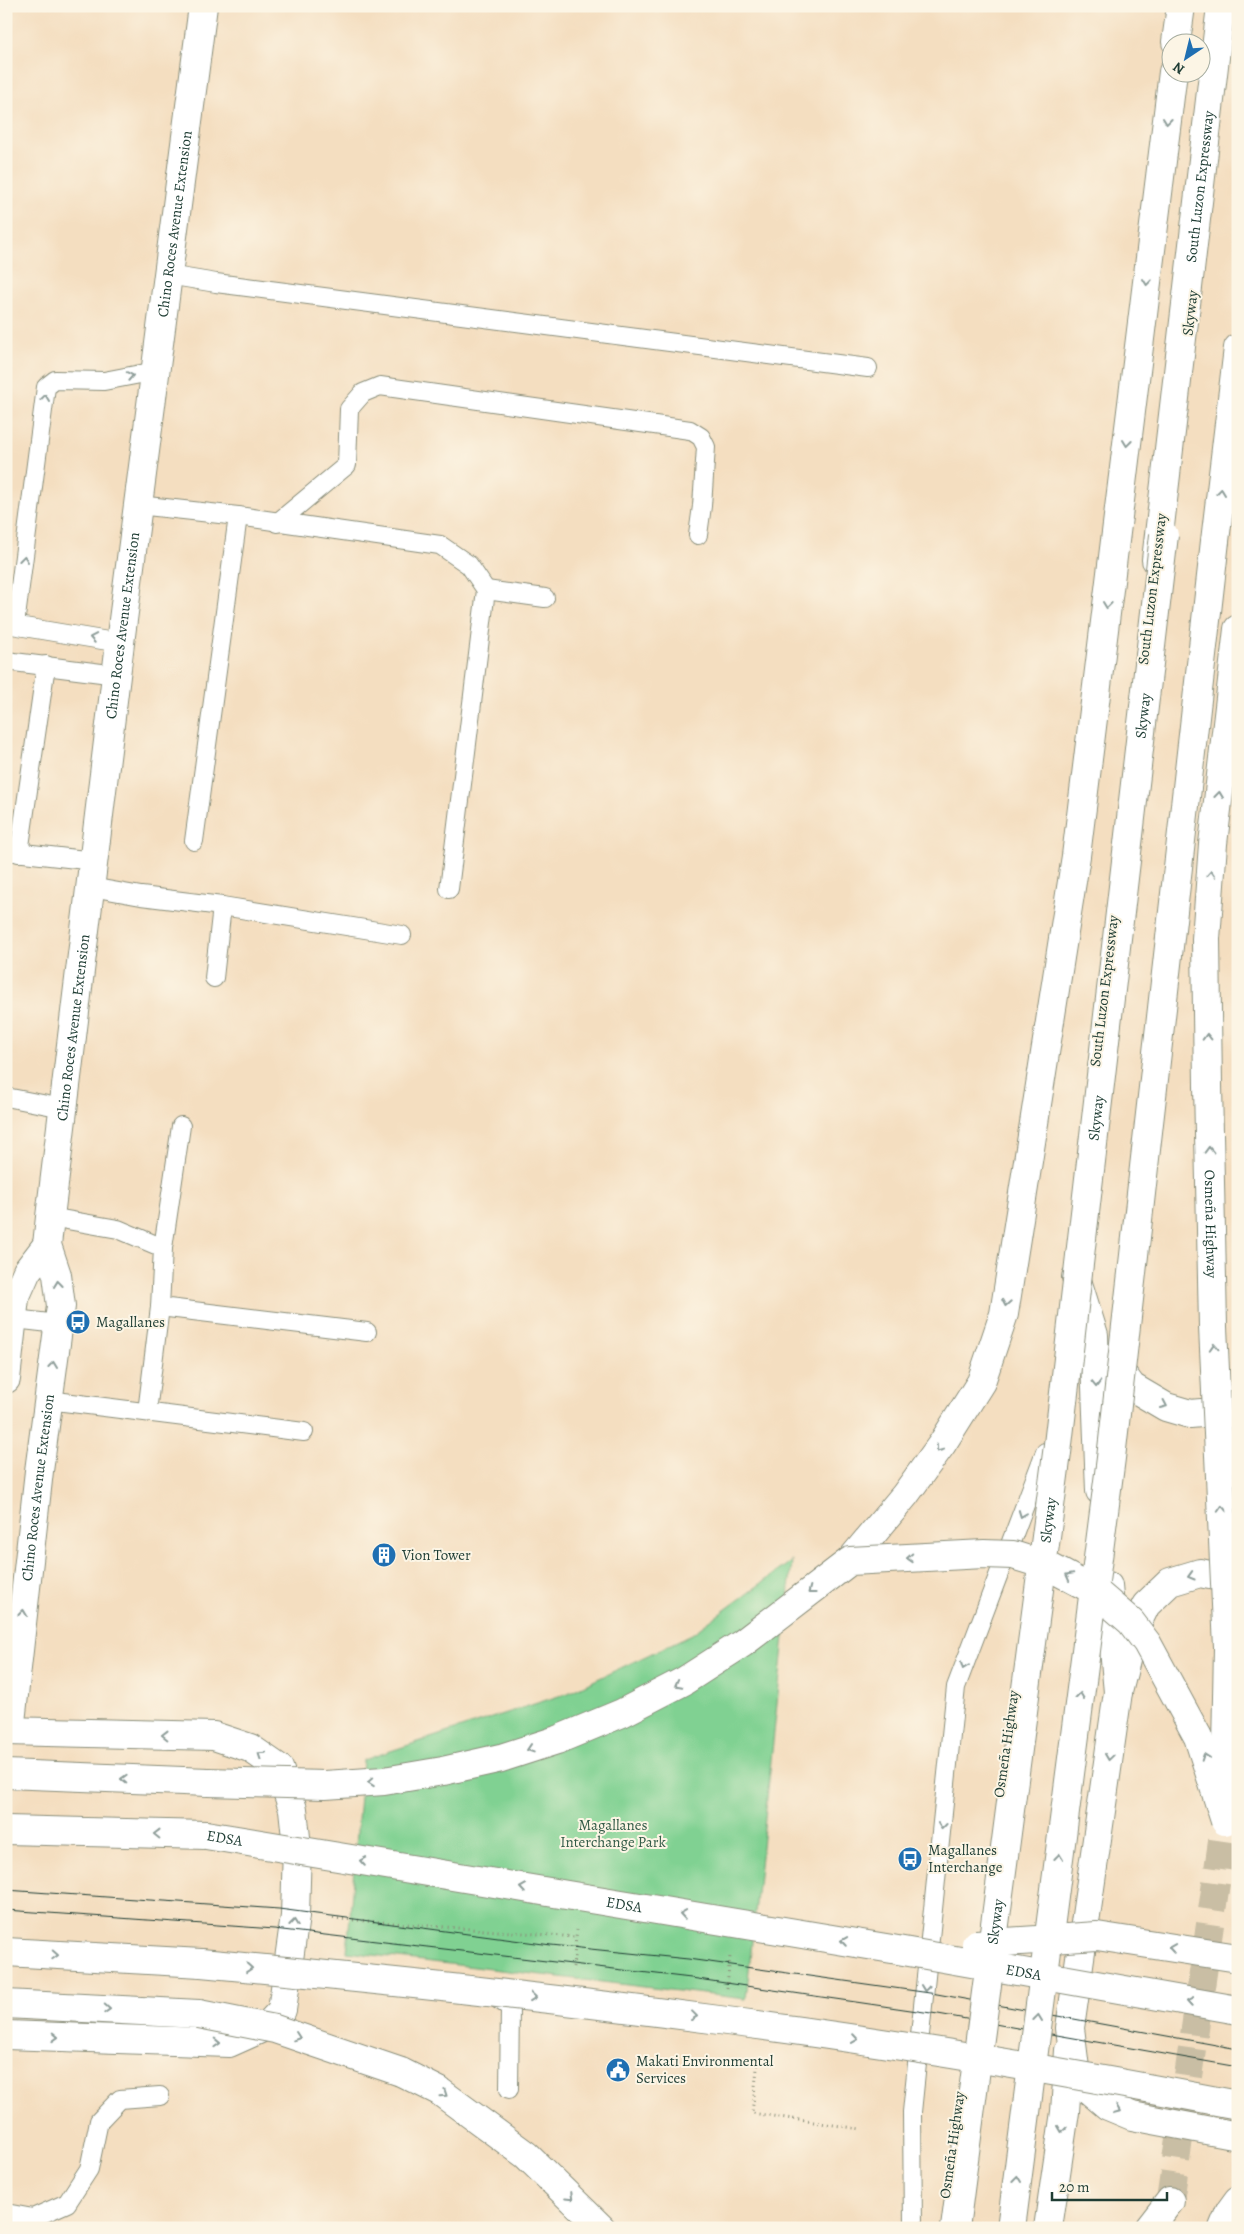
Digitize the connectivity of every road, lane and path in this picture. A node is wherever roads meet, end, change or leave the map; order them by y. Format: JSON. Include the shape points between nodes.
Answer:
{"nodes":[{"id":1,"x":203,"y":6,"type":"edge"},
{"id":2,"x":1181,"y":6,"type":"edge"},
{"id":3,"x":1221,"y":6,"type":"edge"},
{"id":4,"x":1227,"y":6,"type":"edge"},
{"id":5,"x":1177,"y":32,"type":"edge"},
{"id":6,"x":1172,"y":82,"type":"edge"},
{"id":7,"x":168,"y":274,"type":"junction"},
{"id":8,"x":1238,"y":348,"type":"edge"},
{"id":9,"x":868,"y":368,"type":"dead end"},
{"id":10,"x":156,"y":371,"type":"junction"},
{"id":11,"x":138,"y":505,"type":"junction"},
{"id":12,"x":238,"y":516,"type":"junction"},
{"id":13,"x":277,"y":523,"type":"junction"},
{"id":14,"x":698,"y":535,"type":"dead end"},
{"id":15,"x":486,"y":590,"type":"junction"},
{"id":16,"x":545,"y":598,"type":"dead end"},
{"id":17,"x":11,"y":624,"type":"edge"},
{"id":18,"x":1238,"y":629,"type":"edge"},
{"id":19,"x":120,"y":643,"type":"junction"},
{"id":20,"x":6,"y":660,"type":"edge"},
{"id":21,"x":46,"y":665,"type":"junction"},
{"id":22,"x":117,"y":675,"type":"junction"},
{"id":23,"x":194,"y":842,"type":"dead end"},
{"id":24,"x":12,"y":852,"type":"edge"},
{"id":25,"x":92,"y":874,"type":"junction"},
{"id":26,"x":449,"y":889,"type":"dead end"},
{"id":27,"x":222,"y":906,"type":"junction"},
{"id":28,"x":402,"y":934,"type":"dead end"},
{"id":29,"x":214,"y":978,"type":"dead end"},
{"id":30,"x":6,"y":1097,"type":"edge"},
{"id":31,"x":63,"y":1108,"type":"junction"},
{"id":32,"x":181,"y":1126,"type":"dead end"},
{"id":33,"x":50,"y":1217,"type":"junction"},
{"id":34,"x":47,"y":1245,"type":"junction"},
{"id":35,"x":163,"y":1248,"type":"junction"},
{"id":36,"x":1071,"y":1260,"type":"junction"},
{"id":37,"x":160,"y":1308,"type":"junction"},
{"id":38,"x":10,"y":1318,"type":"edge"},
{"id":39,"x":58,"y":1324,"type":"junction"},
{"id":40,"x":367,"y":1332,"type":"dead end"},
{"id":41,"x":1094,"y":1335,"type":"junction"},
{"id":42,"x":6,"y":1379,"type":"edge"},
{"id":43,"x":48,"y":1400,"type":"junction"},
{"id":44,"x":1238,"y":1403,"type":"edge"},
{"id":45,"x":147,"y":1412,"type":"junction"},
{"id":46,"x":304,"y":1432,"type":"dead end"},
{"id":47,"x":1045,"y":1452,"type":"junction"},
{"id":48,"x":850,"y":1561,"type":"junction"},
{"id":49,"x":1238,"y":1583,"type":"edge"},
{"id":50,"x":1118,"y":1692,"type":"junction"},
{"id":51,"x":8,"y":1731,"type":"edge"},
{"id":52,"x":6,"y":1774,"type":"edge"},
{"id":53,"x":6,"y":1830,"type":"edge"},
{"id":54,"x":892,"y":1949,"type":"junction"},
{"id":55,"x":6,"y":1952,"type":"edge"},
{"id":56,"x":1238,"y":1958,"type":"edge"},
{"id":57,"x":288,"y":1964,"type":"junction"},
{"id":58,"x":6,"y":2004,"type":"edge"},
{"id":59,"x":1238,"y":2010,"type":"edge"},
{"id":60,"x":1070,"y":2028,"type":"junction"},
{"id":61,"x":6,"y":2035,"type":"edge"},
{"id":62,"x":759,"y":2053,"type":"dead end"},
{"id":63,"x":509,"y":2088,"type":"dead end"},
{"id":64,"x":160,"y":2096,"type":"dead end"},
{"id":65,"x":1238,"y":2105,"type":"edge"},
{"id":66,"x":861,"y":2129,"type":"dead end"},
{"id":67,"x":1238,"y":2136,"type":"edge"},
{"id":68,"x":1238,"y":2200,"type":"edge"},
{"id":69,"x":6,"y":2212,"type":"edge"},
{"id":70,"x":601,"y":2228,"type":"edge"},
{"id":71,"x":913,"y":2228,"type":"edge"},
{"id":72,"x":941,"y":2228,"type":"edge"},
{"id":73,"x":955,"y":2228,"type":"edge"},
{"id":74,"x":1011,"y":2228,"type":"edge"},
{"id":75,"x":1048,"y":2228,"type":"edge"},
{"id":76,"x":1149,"y":2228,"type":"edge"},
{"id":77,"x":1166,"y":2228,"type":"edge"},
{"id":78,"x":1223,"y":2228,"type":"edge"}],
"edges":[{"from":1,"to":7,"type":"main road","name":"Chino Roces Avenue Extension"},
{"from":2,"to":5,"type":"main road"},
{"from":3,"to":36,"type":"main road","name":"South Luzon Expressway"},
{"from":4,"to":73,"type":"main road","name":"Skyway","bridge":true,"via":[[1057,1453]]},
{"from":6,"to":48,"type":"main road","one_way":true,"via":[[1076,856],[1004,1314],[981,1382],[905,1495]]},
{"from":7,"to":9,"type":"lane"},
{"from":7,"to":10,"type":"main road","name":"Chino Roces Avenue Extension"},
{"from":74,"to":8,"type":"main road","one_way":true,"bridge":true,"via":[[1111,1458]]},
{"from":10,"to":11,"type":"main road","name":"Chino Roces Avenue Extension"},
{"from":17,"to":10,"type":"lane","one_way":true,"via":[[46,388],[55,380],[104,382]]},
{"from":11,"to":12,"type":"lane"},
{"from":11,"to":19,"type":"main road","name":"Chino Roces Avenue Extension"},
{"from":12,"to":13,"type":"lane"},
{"from":12,"to":23,"type":"lane"},
{"from":13,"to":14,"type":"lane","via":[[347,465],[349,409],[363,393],[380,386],[690,430],[701,437],[706,447]]},
{"from":13,"to":15,"type":"lane","via":[[440,545],[469,565]]},
{"from":15,"to":16,"type":"lane"},
{"from":15,"to":26,"type":"lane"},
{"from":19,"to":17,"type":"lane","one_way":true},
{"from":18,"to":48,"type":"main road","name":"Osmeña Highway","bridge":true,"via":[[1206,939],[1213,1327],[1228,1647],[1225,1820],[1198,1737],[1147,1643],[1132,1622],[1095,1591],[1048,1566],[1013,1555]]},
{"from":19,"to":22,"type":"main road","name":"Chino Roces Avenue Extension"},
{"from":20,"to":21,"type":"lane"},
{"from":21,"to":22,"type":"lane"},
{"from":21,"to":24,"type":"lane"},
{"from":22,"to":25,"type":"main road","name":"Chino Roces Avenue Extension"},
{"from":24,"to":25,"type":"lane"},
{"from":25,"to":27,"type":"lane","via":[[141,896]]},
{"from":25,"to":31,"type":"main road","name":"Chino Roces Avenue Extension"},
{"from":27,"to":28,"type":"lane"},
{"from":27,"to":29,"type":"lane"},
{"from":30,"to":31,"type":"lane"},
{"from":31,"to":33,"type":"main road","name":"Chino Roces Avenue Extension"},
{"from":32,"to":35,"type":"lane"},
{"from":33,"to":34,"type":"main road","name":"Chino Roces Avenue Extension"},
{"from":33,"to":35,"type":"lane","via":[[118,1229]]},
{"from":34,"to":38,"type":"main road","via":[[26,1271]]},
{"from":39,"to":34,"type":"main road","name":"Chino Roces Avenue Extension","one_way":true,"via":[[61,1306],[57,1275]]},
{"from":35,"to":37,"type":"lane"},
{"from":36,"to":41,"type":"main road"},
{"from":36,"to":47,"type":"main road","name":"Osmeña Highway"},
{"from":37,"to":40,"type":"lane"},
{"from":37,"to":45,"type":"lane"},
{"from":38,"to":39,"type":"lane"},
{"from":38,"to":42,"type":"main road"},
{"from":43,"to":39,"type":"main road","name":"Chino Roces Avenue Extension","one_way":true},
{"from":41,"to":44,"type":"main road","one_way":true,"via":[[1132,1387],[1166,1407],[1190,1414],[1225,1411]]},
{"from":41,"to":50,"type":"main road","one_way":true,"via":[[1098,1480]]},
{"from":43,"to":45,"type":"lane"},
{"from":51,"to":43,"type":"main road","name":"Chino Roces Avenue Extension","one_way":true},
{"from":45,"to":46,"type":"lane"},
{"from":47,"to":71,"type":"lane","one_way":true,"via":[[956,1687],[912,2112]]},
{"from":47,"to":72,"type":"main road","name":"Osmeña Highway"},
{"from":48,"to":52,"type":"main road","one_way":true,"bridge":true,"via":[[743,1643],[684,1681],[622,1713],[557,1740],[491,1760],[443,1772],[384,1781],[325,1785]]},
{"from":49,"to":50,"type":"main road","one_way":true,"via":[[1200,1573],[1170,1582],[1146,1605],[1133,1632]]},
{"from":50,"to":60,"type":"main road","one_way":true},
{"from":57,"to":51,"type":"main road","one_way":true,"via":[[297,1847],[293,1809],[279,1768],[250,1748],[214,1736]]},
{"from":54,"to":53,"type":"main road","name":"EDSA","one_way":true,"bridge":true,"via":[[206,1835]]},
{"from":56,"to":54,"type":"main road","one_way":true,"bridge":true,"via":[[1097,1936]]},
{"from":59,"to":54,"type":"main road","name":"EDSA","one_way":true,"bridge":true},
{"from":55,"to":65,"type":"main road","one_way":true,"bridge":true,"via":[[201,1963],[380,1980],[721,2020],[900,2046]]},
{"from":61,"to":57,"type":"main road","one_way":true,"via":[[229,2044],[267,2026],[282,2010]]},
{"from":57,"to":63,"type":"lane","via":[[483,1989],[510,2007]]},
{"from":58,"to":70,"type":"main road","one_way":true,"bridge":true,"via":[[199,2014],[275,2029],[401,2072],[439,2091],[526,2155]]},
{"from":60,"to":67,"type":"main road","one_way":true,"via":[[1075,2068],[1089,2090],[1108,2106],[1132,2116]]},
{"from":60,"to":75,"type":"main road","one_way":true,"via":[[1065,2112]]},
{"from":62,"to":66,"type":"path","via":[[752,2113]]},
{"from":64,"to":69,"type":"lane","via":[[120,2098],[99,2121],[89,2169],[67,2203],[33,2218]]},
{"from":68,"to":78,"type":"main road"},
{"from":76,"to":77,"type":"main road","via":[[1170,2201]]}]}
